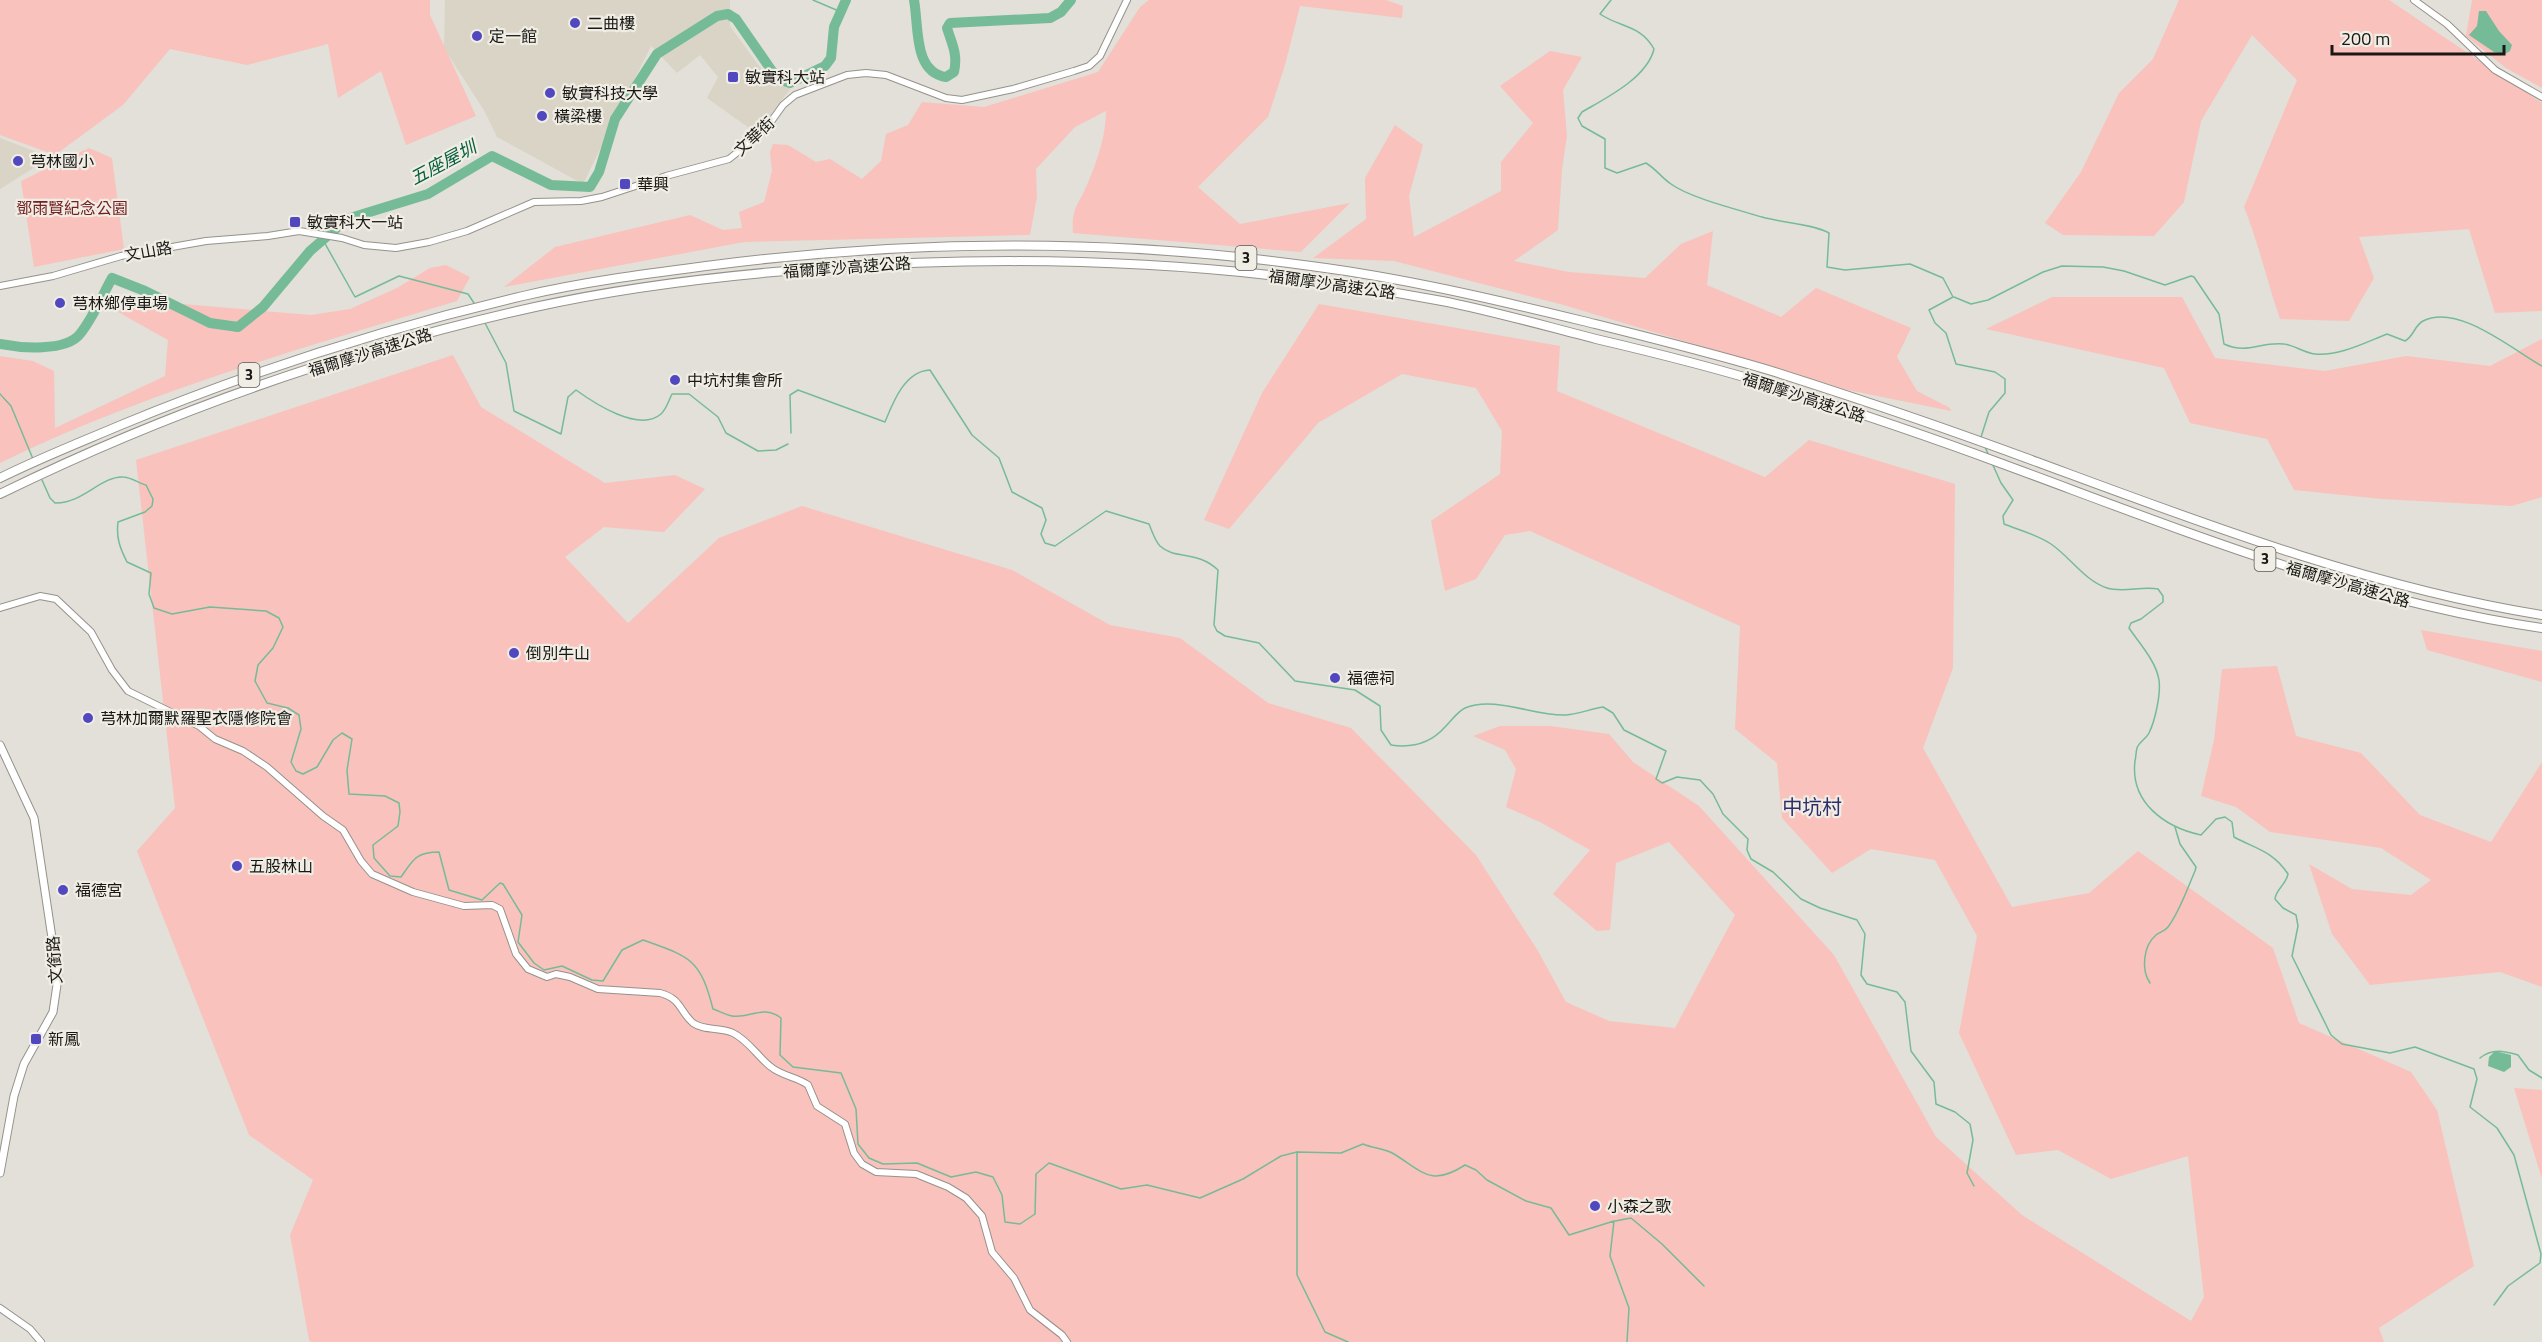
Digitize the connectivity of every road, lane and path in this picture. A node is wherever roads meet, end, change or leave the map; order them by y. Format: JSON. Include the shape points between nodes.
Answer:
{"nodes":[{"id":1,"x":1127,"y":0,"type":"edge"},
{"id":2,"x":2414,"y":0,"type":"edge"},
{"id":3,"x":2542,"y":97,"type":"edge"},
{"id":4,"x":299,"y":231,"type":"joint"},
{"id":5,"x":0,"y":286,"type":"edge"},
{"id":6,"x":0,"y":478,"type":"edge"},
{"id":7,"x":0,"y":494,"type":"edge"},
{"id":8,"x":0,"y":608,"type":"edge"},
{"id":9,"x":2542,"y":615,"type":"edge"},
{"id":10,"x":2542,"y":628,"type":"edge"},
{"id":11,"x":0,"y":745,"type":"edge"},
{"id":12,"x":0,"y":1173,"type":"edge"},
{"id":13,"x":0,"y":1308,"type":"edge"},
{"id":14,"x":41,"y":1342,"type":"edge"},
{"id":15,"x":1067,"y":1342,"type":"edge"}],
"edges":[{"from":1,"to":4,"type":"street","name":"文華街","via":[[1100,56],[1089,66],[1013,89],[962,100],[946,98],[886,75],[846,75],[795,94],[760,135],[737,154],[602,197],[534,202],[467,231],[396,248]]},
{"from":2,"to":3,"type":"street","via":[[2447,24],[2495,70]]},
{"from":4,"to":5,"type":"street","name":"文山路","via":[[132,254]]},
{"from":6,"to":9,"type":"highway","name":"福爾摩沙高速公路","number":"3","via":[[215,387],[370,335],[531,294],[656,272],[871,249],[1080,247],[1316,266],[1449,289],[1680,346],[1943,429],[2290,553],[2456,598]]},
{"from":7,"to":10,"type":"highway","name":"福爾摩沙高速公路","number":"3","via":[[63,463],[220,399],[374,349],[539,306],[647,286],[770,272],[983,260],[1080,261],[1233,271],[1448,302],[1689,362],[1913,432],[2286,566],[2454,613]]},
{"from":8,"to":15,"type":"street","via":[[40,596],[56,599],[91,632],[128,691],[267,766],[343,830],[372,874],[413,892],[464,906],[492,905],[500,909],[516,954],[528,969],[547,976],[570,977],[598,989],[670,995],[693,1023],[736,1034],[771,1067],[808,1085],[817,1106],[844,1124],[862,1164],[876,1172],[916,1174],[966,1198],[982,1216],[992,1252],[1014,1278],[1030,1310]]},
{"from":11,"to":12,"type":"main road","name":"文銜路","via":[[34,818],[58,978],[53,1012],[24,1064],[14,1096]]},
{"from":13,"to":14,"type":"street"}]}
